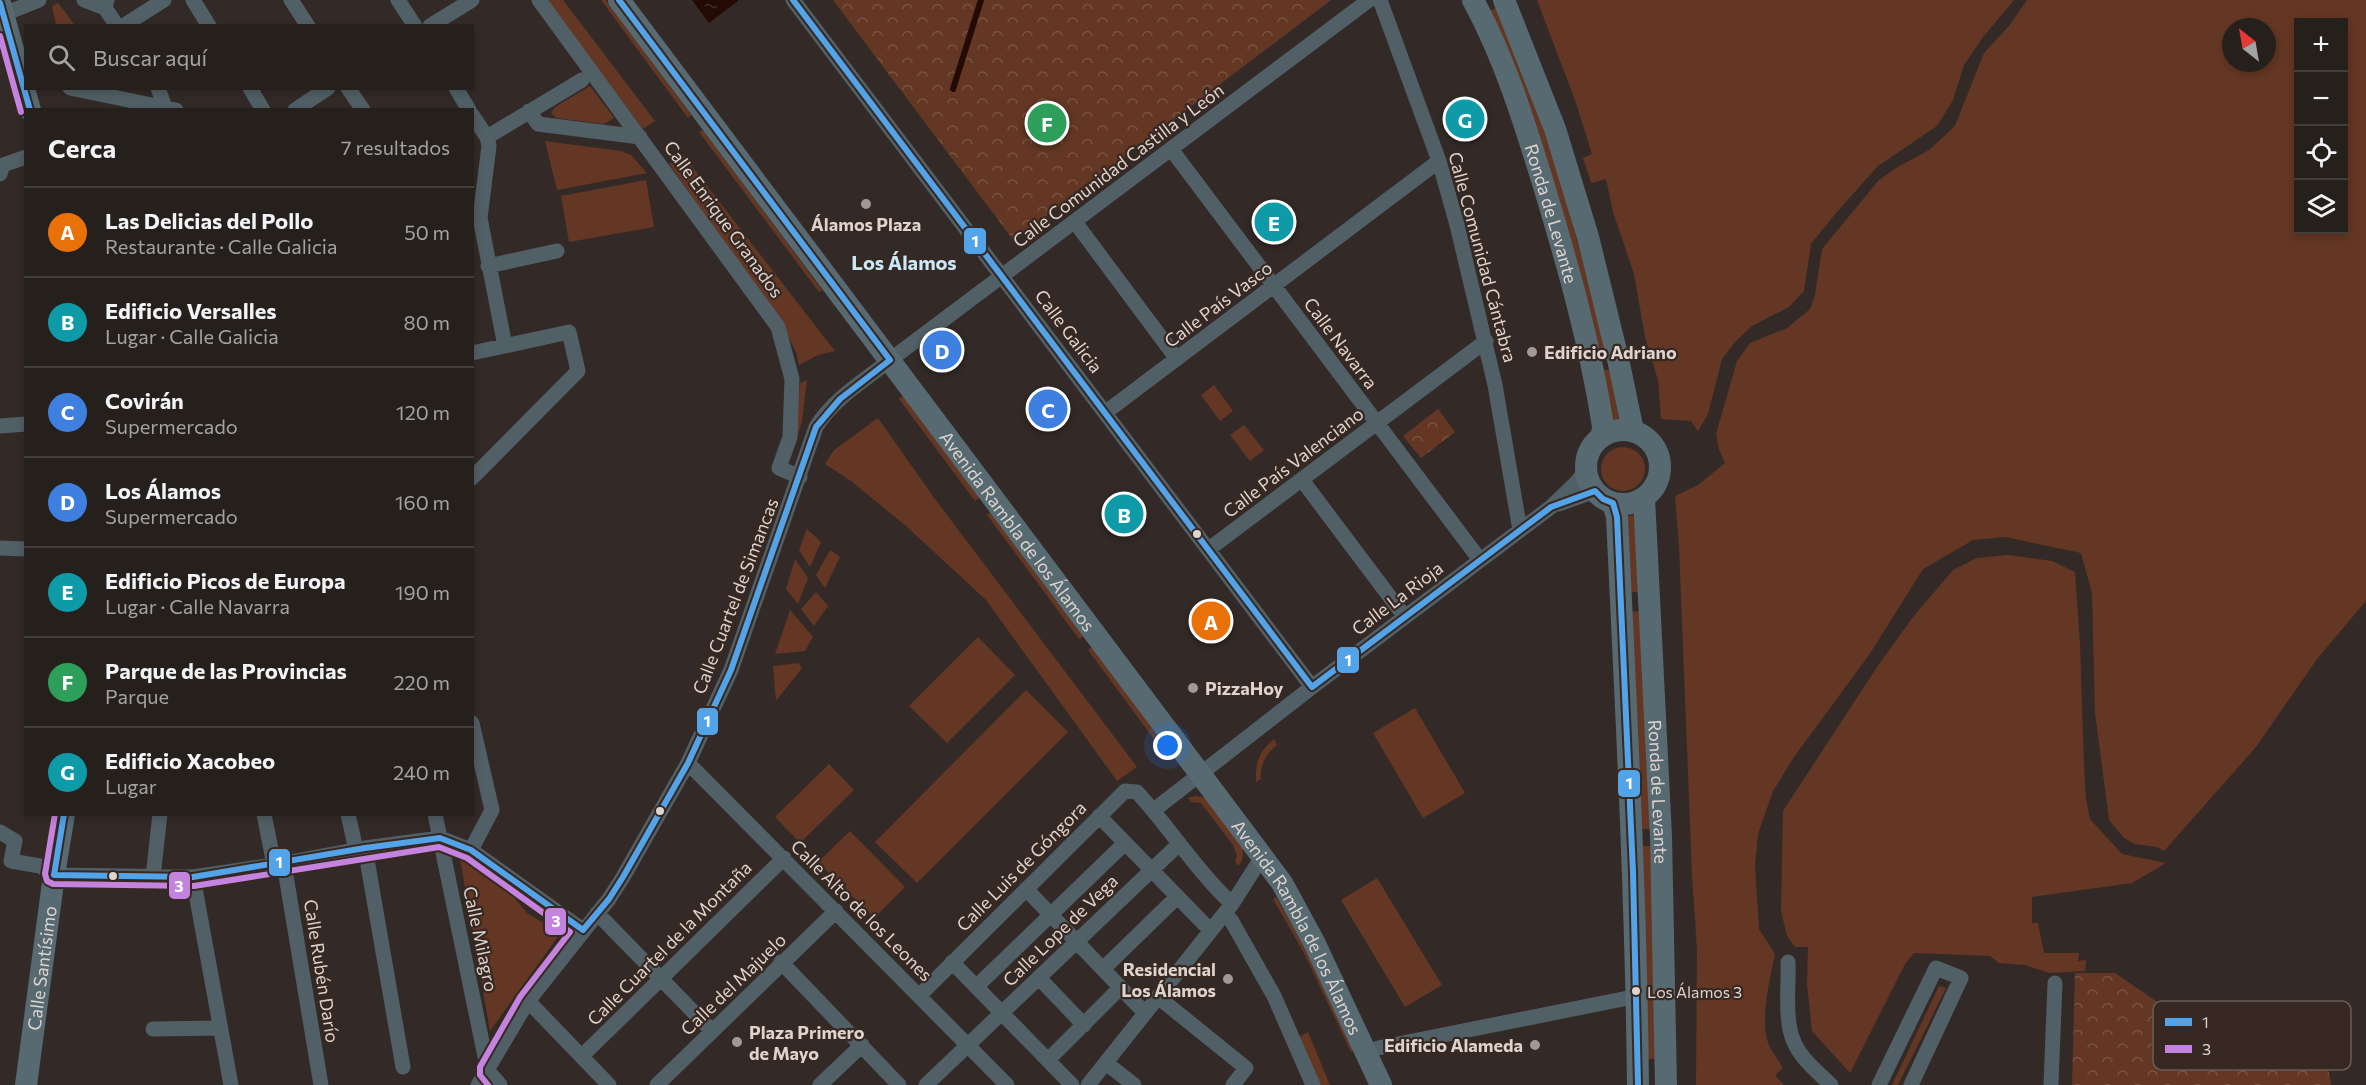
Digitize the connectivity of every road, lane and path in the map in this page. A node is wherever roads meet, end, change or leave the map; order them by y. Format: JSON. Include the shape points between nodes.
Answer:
{"nodes":[{"id":1,"x":39,"y":0,"type":"edge"},
{"id":2,"x":84,"y":0,"type":"edge"},
{"id":3,"x":164,"y":0,"type":"edge"},
{"id":4,"x":193,"y":0,"type":"edge"},
{"id":5,"x":291,"y":0,"type":"edge"},
{"id":6,"x":398,"y":0,"type":"edge"},
{"id":7,"x":472,"y":0,"type":"edge"},
{"id":8,"x":539,"y":0,"type":"edge"},
{"id":9,"x":619,"y":0,"type":"edge"},
{"id":10,"x":794,"y":0,"type":"edge"},
{"id":11,"x":1369,"y":0,"type":"edge"},
{"id":12,"x":1380,"y":0,"type":"edge"},
{"id":13,"x":1473,"y":0,"type":"edge"},
{"id":14,"x":1504,"y":0,"type":"edge"},
{"id":15,"x":106,"y":4,"type":"edge"},
{"id":16,"x":1,"y":8,"type":"edge"},
{"id":17,"x":116,"y":24,"type":"edge"},
{"id":18,"x":126,"y":24,"type":"edge"},
{"id":19,"x":208,"y":24,"type":"edge"},
{"id":20,"x":307,"y":24,"type":"edge"},
{"id":21,"x":414,"y":24,"type":"edge"},
{"id":22,"x":433,"y":24,"type":"edge"},
{"id":23,"x":24,"y":78,"type":"edge"},
{"id":24,"x":582,"y":80,"type":"dead end"},
{"id":25,"x":79,"y":90,"type":"edge"},
{"id":26,"x":160,"y":90,"type":"edge"},
{"id":27,"x":251,"y":90,"type":"edge"},
{"id":28,"x":325,"y":90,"type":"edge"},
{"id":29,"x":349,"y":90,"type":"edge"},
{"id":30,"x":457,"y":90,"type":"edge"},
{"id":31,"x":164,"y":108,"type":"edge"},
{"id":32,"x":169,"y":108,"type":"edge"},
{"id":33,"x":263,"y":108,"type":"edge"},
{"id":34,"x":298,"y":108,"type":"edge"},
{"id":35,"x":362,"y":108,"type":"edge"},
{"id":36,"x":468,"y":108,"type":"edge"},
{"id":37,"x":529,"y":111,"type":"junction"},
{"id":38,"x":474,"y":118,"type":"edge"},
{"id":39,"x":487,"y":137,"type":"junction"},
{"id":40,"x":640,"y":137,"type":"junction"},
{"id":41,"x":1171,"y":150,"type":"junction"},
{"id":42,"x":24,"y":158,"type":"edge"},
{"id":43,"x":1439,"y":161,"type":"junction"},
{"id":44,"x":0,"y":174,"type":"edge"},
{"id":45,"x":1075,"y":222,"type":"junction"},
{"id":46,"x":557,"y":250,"type":"dead end"},
{"id":47,"x":488,"y":266,"type":"junction"},
{"id":48,"x":1003,"y":276,"type":"junction"},
{"id":49,"x":1273,"y":286,"type":"junction"},
{"id":50,"x":1486,"y":341,"type":"junction"},
{"id":51,"x":505,"y":346,"type":"junction"},
{"id":52,"x":474,"y":353,"type":"edge"},
{"id":53,"x":1177,"y":359,"type":"junction"},
{"id":54,"x":890,"y":360,"type":"junction"},
{"id":55,"x":1106,"y":412,"type":"junction"},
{"id":56,"x":1377,"y":423,"type":"junction"},
{"id":57,"x":24,"y":424,"type":"edge"},
{"id":58,"x":0,"y":426,"type":"edge"},
{"id":59,"x":1633,"y":431,"type":"junction"},
{"id":60,"x":1602,"y":436,"type":"junction"},
{"id":61,"x":1586,"y":470,"type":"junction"},
{"id":62,"x":474,"y":475,"type":"edge"},
{"id":63,"x":800,"y":477,"type":"junction"},
{"id":64,"x":1302,"y":480,"type":"junction"},
{"id":65,"x":1604,"y":497,"type":"junction"},
{"id":66,"x":1644,"y":498,"type":"junction"},
{"id":67,"x":1551,"y":507,"type":"junction"},
{"id":68,"x":1520,"y":530,"type":"junction"},
{"id":69,"x":0,"y":548,"type":"edge"},
{"id":70,"x":24,"y":549,"type":"edge"},
{"id":71,"x":1209,"y":549,"type":"junction"},
{"id":72,"x":1480,"y":560,"type":"junction"},
{"id":73,"x":1405,"y":617,"type":"junction"},
{"id":74,"x":1312,"y":687,"type":"junction"},
{"id":75,"x":474,"y":732,"type":"edge"},
{"id":76,"x":688,"y":763,"type":"junction"},
{"id":77,"x":1200,"y":772,"type":"junction"},
{"id":78,"x":1154,"y":810,"type":"junction"},
{"id":79,"x":64,"y":816,"type":"edge"},
{"id":80,"x":160,"y":816,"type":"edge"},
{"id":81,"x":265,"y":816,"type":"edge"},
{"id":82,"x":349,"y":816,"type":"edge"},
{"id":83,"x":435,"y":816,"type":"edge"},
{"id":84,"x":1098,"y":816,"type":"junction"},
{"id":85,"x":0,"y":832,"type":"edge"},
{"id":86,"x":440,"y":838,"type":"junction"},
{"id":87,"x":1125,"y":843,"type":"junction"},
{"id":88,"x":1179,"y":844,"type":"junction"},
{"id":89,"x":361,"y":849,"type":"junction"},
{"id":90,"x":471,"y":850,"type":"junction"},
{"id":91,"x":1262,"y":857,"type":"junction"},
{"id":92,"x":784,"y":858,"type":"junction"},
{"id":93,"x":279,"y":864,"type":"junction"},
{"id":94,"x":1151,"y":870,"type":"junction"},
{"id":95,"x":54,"y":875,"type":"junction"},
{"id":96,"x":153,"y":877,"type":"junction"},
{"id":97,"x":193,"y":877,"type":"junction"},
{"id":98,"x":520,"y":885,"type":"junction"},
{"id":99,"x":1026,"y":889,"type":"junction"},
{"id":100,"x":1177,"y":897,"type":"junction"},
{"id":101,"x":1232,"y":904,"type":"junction"},
{"id":102,"x":600,"y":909,"type":"junction"},
{"id":103,"x":556,"y":910,"type":"junction"},
{"id":104,"x":836,"y":911,"type":"junction"},
{"id":105,"x":1050,"y":914,"type":"junction"},
{"id":106,"x":1231,"y":920,"type":"dead end"},
{"id":107,"x":583,"y":930,"type":"junction"},
{"id":108,"x":1210,"y":930,"type":"junction"},
{"id":109,"x":1077,"y":942,"type":"junction"},
{"id":110,"x":570,"y":948,"type":"junction"},
{"id":111,"x":781,"y":962,"type":"junction"},
{"id":112,"x":952,"y":962,"type":"junction"},
{"id":113,"x":1788,"y":962,"type":"dead end"},
{"id":114,"x":1103,"y":969,"type":"junction"},
{"id":115,"x":662,"y":978,"type":"junction"},
{"id":116,"x":1039,"y":978,"type":"junction"},
{"id":117,"x":2055,"y":983,"type":"dead end"},
{"id":118,"x":976,"y":987,"type":"junction"},
{"id":119,"x":1121,"y":987,"type":"junction"},
{"id":120,"x":919,"y":996,"type":"junction"},
{"id":121,"x":1638,"y":996,"type":"junction"},
{"id":122,"x":1158,"y":997,"type":"junction"},
{"id":123,"x":528,"y":1001,"type":"junction"},
{"id":124,"x":1002,"y":1013,"type":"junction"},
{"id":125,"x":1145,"y":1013,"type":"junction"},
{"id":126,"x":1084,"y":1025,"type":"junction"},
{"id":127,"x":220,"y":1028,"type":"junction"},
{"id":128,"x":153,"y":1029,"type":"dead end"},
{"id":129,"x":712,"y":1031,"type":"junction"},
{"id":130,"x":861,"y":1045,"type":"junction"},
{"id":131,"x":969,"y":1046,"type":"junction"},
{"id":132,"x":1378,"y":1048,"type":"dead end"},
{"id":133,"x":582,"y":1056,"type":"junction"},
{"id":134,"x":1048,"y":1060,"type":"junction"},
{"id":135,"x":1106,"y":1063,"type":"junction"},
{"id":136,"x":403,"y":1067,"type":"dead end"},
{"id":137,"x":488,"y":1071,"type":"junction"},
{"id":138,"x":26,"y":1085,"type":"edge"},
{"id":139,"x":231,"y":1085,"type":"edge"},
{"id":140,"x":321,"y":1085,"type":"edge"},
{"id":141,"x":478,"y":1085,"type":"edge"},
{"id":142,"x":500,"y":1085,"type":"edge"},
{"id":143,"x":609,"y":1085,"type":"edge"},
{"id":144,"x":657,"y":1085,"type":"edge"},
{"id":145,"x":820,"y":1085,"type":"edge"},
{"id":146,"x":899,"y":1085,"type":"edge"},
{"id":147,"x":926,"y":1085,"type":"edge"},
{"id":148,"x":1007,"y":1085,"type":"edge"},
{"id":149,"x":1072,"y":1085,"type":"edge"},
{"id":150,"x":1088,"y":1085,"type":"edge"},
{"id":151,"x":1134,"y":1085,"type":"edge"},
{"id":152,"x":1233,"y":1085,"type":"edge"},
{"id":153,"x":1313,"y":1085,"type":"edge"},
{"id":154,"x":1381,"y":1085,"type":"edge"},
{"id":155,"x":1638,"y":1085,"type":"edge"},
{"id":156,"x":1666,"y":1085,"type":"edge"},
{"id":157,"x":1831,"y":1085,"type":"edge"},
{"id":158,"x":1879,"y":1085,"type":"edge"},
{"id":159,"x":1911,"y":1085,"type":"edge"},
{"id":160,"x":2051,"y":1085,"type":"edge"}],
"edges":[{"from":1,"to":16,"type":"street"},
{"from":2,"to":15,"type":"street"},
{"from":3,"to":18,"type":"street"},
{"from":4,"to":19,"type":"street"},
{"from":5,"to":20,"type":"street"},
{"from":6,"to":21,"type":"street"},
{"from":7,"to":22,"type":"street"},
{"from":8,"to":40,"type":"street","name":"Calle Enrique Granados"},
{"from":9,"to":54,"type":"main road","name":"Avenida Rambla de los Álamos"},
{"from":10,"to":48,"type":"street","name":"Calle Galicia"},
{"from":11,"to":41,"type":"street","name":"Calle Comunidad Castilla y León"},
{"from":12,"to":43,"type":"street","name":"Calle Comunidad Cántabra"},
{"from":13,"to":60,"type":"main road","name":"Ronda de Levante","via":[[1529,139],[1562,247],[1591,364]]},
{"from":14,"to":59,"type":"main road","name":"Ronda de Levante","via":[[1556,129],[1618,359]]},
{"from":15,"to":17,"type":"street"},
{"from":16,"to":23,"type":"main road"},
{"from":24,"to":37,"type":"street"},
{"from":25,"to":31,"type":"street"},
{"from":26,"to":32,"type":"street"},
{"from":27,"to":33,"type":"street"},
{"from":28,"to":34,"type":"street"},
{"from":29,"to":35,"type":"street"},
{"from":30,"to":36,"type":"street"},
{"from":37,"to":39,"type":"street"},
{"from":37,"to":40,"type":"street","via":[[538,124]]},
{"from":38,"to":39,"type":"street"},
{"from":39,"to":47,"type":"street","via":[[480,218]]},
{"from":40,"to":63,"type":"street","name":"Calle Enrique Granados","via":[[778,327],[792,379],[790,437],[779,468]]},
{"from":41,"to":45,"type":"street","name":"Calle Comunidad Castilla y León"},
{"from":41,"to":49,"type":"street","name":"Calle Navarra"},
{"from":42,"to":44,"type":"street","via":[[3,165]]},
{"from":43,"to":49,"type":"street","name":"Calle País Vasco"},
{"from":43,"to":50,"type":"street","name":"Calle Comunidad Cántabra"},
{"from":45,"to":48,"type":"street","name":"Calle Comunidad Castilla y León"},
{"from":45,"to":53,"type":"street"},
{"from":46,"to":47,"type":"street"},
{"from":47,"to":51,"type":"street"},
{"from":48,"to":54,"type":"street","name":"Calle Comunidad Castilla y León"},
{"from":48,"to":55,"type":"street","name":"Calle Galicia"},
{"from":49,"to":53,"type":"street","name":"Calle País Vasco"},
{"from":49,"to":56,"type":"street","name":"Calle Navarra"},
{"from":50,"to":56,"type":"street","name":"Calle País Valenciano"},
{"from":50,"to":68,"type":"street","name":"Calle Comunidad Cántabra"},
{"from":51,"to":52,"type":"street"},
{"from":51,"to":62,"type":"street","via":[[569,332],[578,372]]},
{"from":53,"to":55,"type":"street","name":"Calle País Vasco"},
{"from":54,"to":63,"type":"street","name":"Calle Cuartel de Simancas","via":[[826,412],[816,427]]},
{"from":54,"to":77,"type":"main road","name":"Avenida Rambla de los Álamos"},
{"from":55,"to":71,"type":"street","name":"Calle Galicia"},
{"from":56,"to":64,"type":"street","name":"Calle País Valenciano"},
{"from":56,"to":72,"type":"street","name":"Calle Navarra"},
{"from":57,"to":58,"type":"street"},
{"from":59,"to":60,"type":"main road"},
{"from":59,"to":66,"type":"main road","via":[[1650,442],[1660,465],[1659,477]]},
{"from":60,"to":61,"type":"main road","via":[[1589,452]]},
{"from":61,"to":65,"type":"main road","name":"Ronda de Levante","via":[[1589,483]]},
{"from":61,"to":67,"type":"street","name":"Calle La Rioja"},
{"from":63,"to":76,"type":"street","name":"Calle Cuartel de Simancas","via":[[731,670]]},
{"from":64,"to":71,"type":"street","name":"Calle País Valenciano"},
{"from":64,"to":73,"type":"street"},
{"from":65,"to":66,"type":"main road","via":[[1635,502]]},
{"from":65,"to":67,"type":"street","name":"Calle La Rioja"},
{"from":65,"to":121,"type":"main road","name":"Ronda de Levante","via":[[1617,517]]},
{"from":66,"to":156,"type":"main road","name":"Ronda de Levante","via":[[1661,848]]},
{"from":67,"to":68,"type":"street","name":"Calle La Rioja"},
{"from":68,"to":72,"type":"street","name":"Calle La Rioja"},
{"from":69,"to":70,"type":"street"},
{"from":71,"to":74,"type":"street","name":"Calle Galicia"},
{"from":72,"to":73,"type":"street","name":"Calle La Rioja"},
{"from":73,"to":74,"type":"street","name":"Calle La Rioja"},
{"from":74,"to":77,"type":"street","name":"Calle La Rioja"},
{"from":75,"to":90,"type":"street","via":[[492,810]]},
{"from":76,"to":92,"type":"street","name":"Calle Alto de los Leones"},
{"from":76,"to":102,"type":"street","name":"Calle Cuartel de Simancas","via":[[623,877]]},
{"from":77,"to":78,"type":"street","name":"Calle La Rioja"},
{"from":77,"to":91,"type":"main road","name":"Avenida Rambla de los Álamos"},
{"from":78,"to":84,"type":"street","name":"Calle Luis de Góngora","via":[[1137,792],[1125,791]]},
{"from":78,"to":88,"type":"street"},
{"from":79,"to":95,"type":"main road","name":"Calle Santísimo"},
{"from":80,"to":96,"type":"street"},
{"from":81,"to":93,"type":"street","name":"Calle Rubén Darío"},
{"from":82,"to":89,"type":"street"},
{"from":83,"to":86,"type":"street","name":"Calle Milagro"},
{"from":84,"to":87,"type":"street"},
{"from":84,"to":99,"type":"street","name":"Calle Luis de Góngora"},
{"from":85,"to":95,"type":"street","via":[[15,841],[11,861],[40,866]]},
{"from":86,"to":89,"type":"street"},
{"from":86,"to":90,"type":"street"},
{"from":86,"to":137,"type":"street","name":"Calle Milagro"},
{"from":87,"to":94,"type":"street"},
{"from":87,"to":105,"type":"street"},
{"from":88,"to":94,"type":"street","name":"Calle Lope de Vega"},
{"from":88,"to":101,"type":"street","via":[[1210,884]]},
{"from":89,"to":93,"type":"street"},
{"from":89,"to":136,"type":"street"},
{"from":90,"to":98,"type":"street"},
{"from":91,"to":101,"type":"street"},
{"from":91,"to":154,"type":"main road","name":"Avenida Rambla de los Álamos","via":[[1282,883],[1314,942]]},
{"from":92,"to":104,"type":"street","name":"Calle Alto de los Leones"},
{"from":92,"to":115,"type":"street","name":"Calle Cuartel de la Montaña"},
{"from":93,"to":97,"type":"street"},
{"from":93,"to":140,"type":"street","name":"Calle Rubén Darío"},
{"from":94,"to":100,"type":"street"},
{"from":94,"to":109,"type":"street","name":"Calle Lope de Vega"},
{"from":95,"to":96,"type":"street"},
{"from":95,"to":138,"type":"main road","name":"Calle Santísimo"},
{"from":96,"to":97,"type":"street"},
{"from":97,"to":127,"type":"street"},
{"from":98,"to":103,"type":"street"},
{"from":98,"to":110,"type":"street","via":[[528,901],[562,924]]},
{"from":99,"to":105,"type":"street"},
{"from":99,"to":112,"type":"street","name":"Calle Luis de Góngora"},
{"from":100,"to":108,"type":"street"},
{"from":100,"to":114,"type":"street"},
{"from":101,"to":108,"type":"street"},
{"from":102,"to":103,"type":"street","via":[[580,914]]},
{"from":102,"to":107,"type":"street","name":"Calle Cuartel de Simancas"},
{"from":102,"to":115,"type":"street"},
{"from":103,"to":107,"type":"street"},
{"from":104,"to":111,"type":"street","name":"Calle del Majuelo"},
{"from":104,"to":120,"type":"street","name":"Calle Alto de los Leones"},
{"from":105,"to":109,"type":"street"},
{"from":105,"to":118,"type":"street"},
{"from":106,"to":153,"type":"street","via":[[1274,996]]},
{"from":107,"to":110,"type":"street","name":"Calle Cuartel de Simancas"},
{"from":108,"to":122,"type":"street"},
{"from":109,"to":114,"type":"street"},
{"from":109,"to":116,"type":"street","name":"Calle Lope de Vega"},
{"from":110,"to":123,"type":"street","name":"Calle Cuartel de Simancas"},
{"from":111,"to":129,"type":"street","name":"Calle del Majuelo"},
{"from":111,"to":130,"type":"street"},
{"from":112,"to":118,"type":"street"},
{"from":112,"to":120,"type":"street","name":"Calle Luis de Góngora"},
{"from":113,"to":157,"type":"street","via":[[1789,1028],[1803,1056]]},
{"from":114,"to":119,"type":"street"},
{"from":115,"to":129,"type":"street"},
{"from":115,"to":133,"type":"street","name":"Calle Cuartel de la Montaña"},
{"from":116,"to":124,"type":"street","name":"Calle Lope de Vega"},
{"from":116,"to":126,"type":"street"},
{"from":117,"to":160,"type":"street"},
{"from":118,"to":124,"type":"street"},
{"from":119,"to":125,"type":"street"},
{"from":119,"to":126,"type":"street"},
{"from":120,"to":131,"type":"street","name":"Calle Alto de los Leones"},
{"from":121,"to":132,"type":"street"},
{"from":121,"to":155,"type":"main road","name":"Ronda de Levante"},
{"from":122,"to":125,"type":"street"},
{"from":122,"to":152,"type":"street","via":[[1246,1068]]},
{"from":123,"to":133,"type":"street"},
{"from":123,"to":137,"type":"street","name":"Calle Cuartel de Simancas"},
{"from":124,"to":131,"type":"street","name":"Calle Lope de Vega"},
{"from":124,"to":134,"type":"street"},
{"from":125,"to":135,"type":"street"},
{"from":126,"to":134,"type":"street"},
{"from":127,"to":128,"type":"street"},
{"from":127,"to":139,"type":"street"},
{"from":129,"to":144,"type":"street","name":"Calle del Majuelo"},
{"from":130,"to":145,"type":"street"},
{"from":130,"to":146,"type":"street"},
{"from":131,"to":147,"type":"street","name":"Calle Lope de Vega"},
{"from":131,"to":148,"type":"street","name":"Calle Alto de los Leones"},
{"from":133,"to":143,"type":"street"},
{"from":134,"to":149,"type":"street"},
{"from":135,"to":150,"type":"street"},
{"from":135,"to":151,"type":"street"},
{"from":137,"to":141,"type":"street","name":"Calle Cuartel de Simancas"},
{"from":137,"to":142,"type":"street"},
{"from":158,"to":159,"type":"street","via":[[1936,968],[1961,978]]}]}
